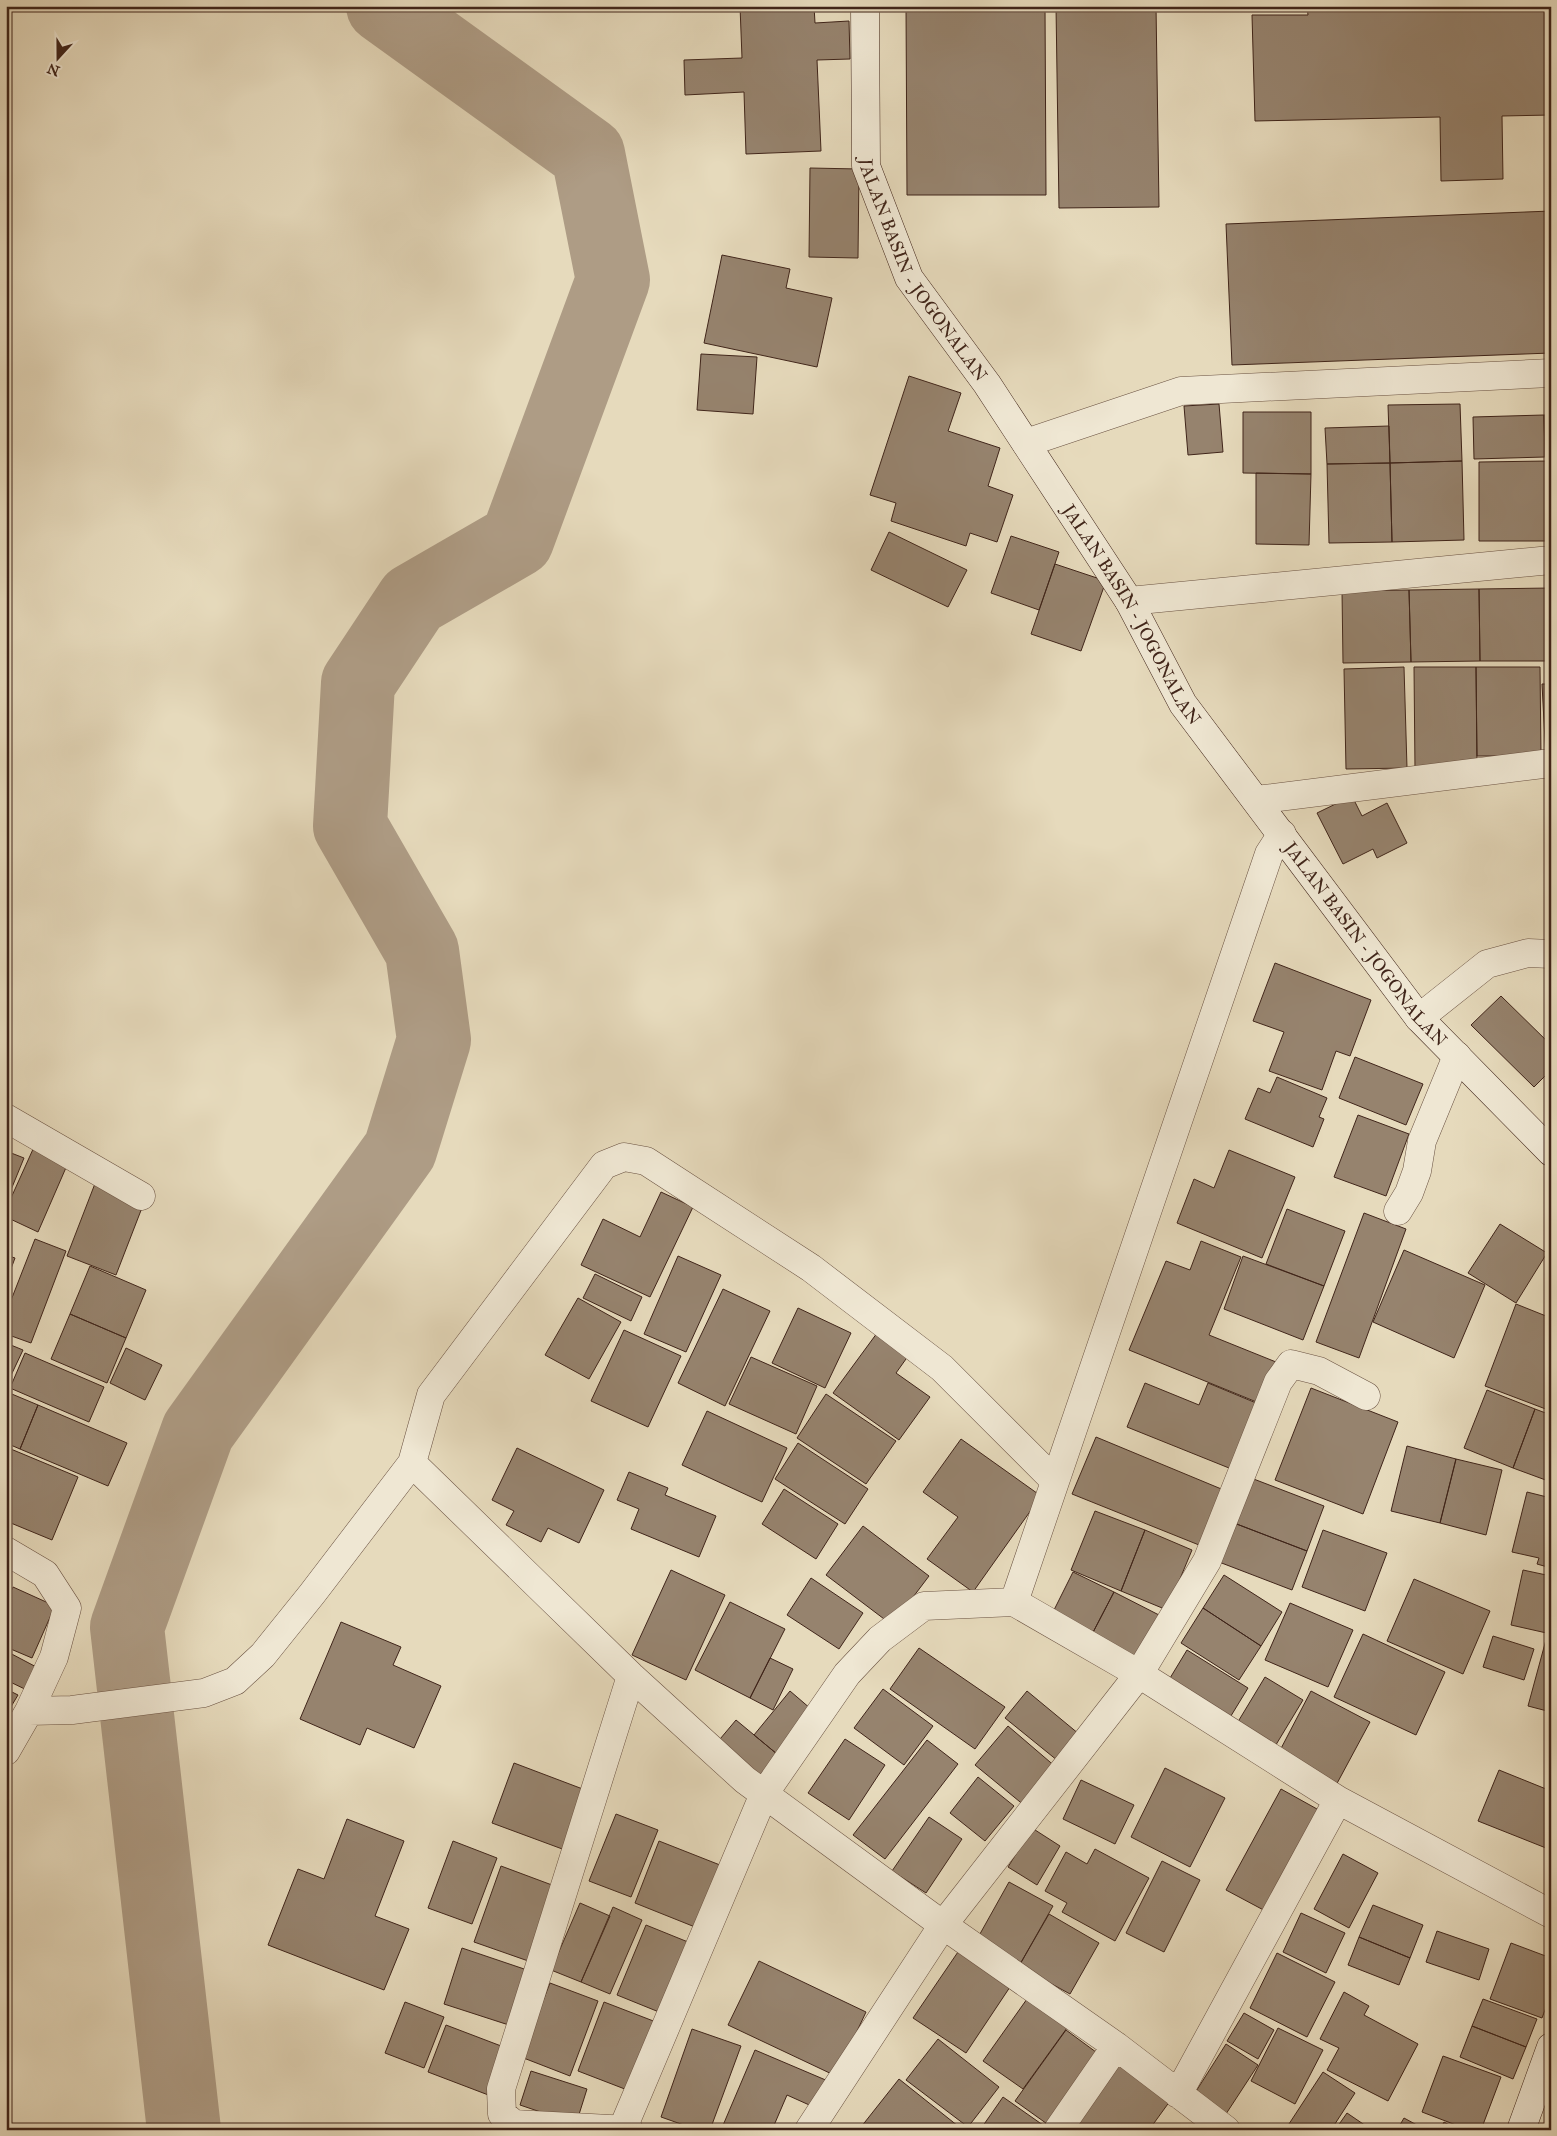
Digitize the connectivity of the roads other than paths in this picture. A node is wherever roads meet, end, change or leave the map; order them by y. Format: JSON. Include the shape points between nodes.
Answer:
{"nodes":[{"id":1,"x":865,"y":6,"type":"edge"},
{"id":2,"x":1551,"y":373,"type":"edge"},
{"id":3,"x":1026,"y":443,"type":"junction"},
{"id":4,"x":1551,"y":560,"type":"edge"},
{"id":5,"x":1129,"y":601,"type":"junction"},
{"id":6,"x":1551,"y":763,"type":"edge"},
{"id":7,"x":1256,"y":800,"type":"junction"},
{"id":8,"x":1276,"y":844,"type":"junction"},
{"id":9,"x":1551,"y":954,"type":"edge"},
{"id":10,"x":1419,"y":1018,"type":"junction"},
{"id":11,"x":1457,"y":1056,"type":"junction"},
{"id":12,"x":6,"y":1118,"type":"edge"},
{"id":13,"x":1551,"y":1152,"type":"edge"},
{"id":14,"x":141,"y":1196,"type":"dead end"},
{"id":15,"x":1398,"y":1211,"type":"dead end"},
{"id":16,"x":1366,"y":1396,"type":"dead end"},
{"id":17,"x":412,"y":1463,"type":"junction"},
{"id":18,"x":1054,"y":1480,"type":"junction"},
{"id":19,"x":6,"y":1551,"type":"edge"},
{"id":20,"x":1014,"y":1602,"type":"junction"},
{"id":21,"x":1139,"y":1674,"type":"junction"},
{"id":22,"x":632,"y":1676,"type":"junction"},
{"id":23,"x":29,"y":1711,"type":"junction"},
{"id":24,"x":6,"y":1751,"type":"edge"},
{"id":25,"x":764,"y":1794,"type":"junction"},
{"id":26,"x":1338,"y":1800,"type":"junction"},
{"id":27,"x":1551,"y":1914,"type":"edge"},
{"id":28,"x":942,"y":1925,"type":"junction"},
{"id":29,"x":1116,"y":2046,"type":"junction"},
{"id":30,"x":1551,"y":2047,"type":"edge"},
{"id":31,"x":1178,"y":2094,"type":"junction"},
{"id":32,"x":626,"y":2129,"type":"edge"},
{"id":33,"x":809,"y":2130,"type":"edge"},
{"id":34,"x":1058,"y":2130,"type":"edge"},
{"id":35,"x":1226,"y":2130,"type":"edge"},
{"id":36,"x":1522,"y":2130,"type":"edge"}],
"edges":[{"from":1,"to":3,"type":"street","name":"JALAN BASIN - JOGONALAN","via":[[866,166],[909,278]]},
{"from":2,"to":3,"type":"street","via":[[1181,392]]},
{"from":3,"to":5,"type":"street","name":"JALAN BASIN - JOGONALAN"},
{"from":4,"to":5,"type":"street"},
{"from":5,"to":7,"type":"street","name":"JALAN BASIN - JOGONALAN","via":[[1183,704]]},
{"from":6,"to":7,"type":"street"},
{"from":7,"to":8,"type":"street","name":"JALAN BASIN - JOGONALAN"},
{"from":8,"to":10,"type":"street","name":"JALAN BASIN - JOGONALAN"},
{"from":8,"to":18,"type":"street"},
{"from":9,"to":10,"type":"street","via":[[1528,953],[1487,964]]},
{"from":10,"to":11,"type":"street","name":"JALAN BASIN - JOGONALAN"},
{"from":11,"to":13,"type":"street","name":"JALAN BASIN - JOGONALAN"},
{"from":11,"to":15,"type":"street","via":[[1422,1142],[1414,1178]]},
{"from":12,"to":14,"type":"street"},
{"from":16,"to":21,"type":"street","via":[[1319,1371],[1291,1364],[1278,1382],[1207,1562]]},
{"from":17,"to":18,"type":"street","via":[[431,1395],[604,1166],[624,1157],[646,1161],[811,1268],[942,1368]]},
{"from":17,"to":22,"type":"street"},
{"from":17,"to":23,"type":"street","via":[[263,1655],[235,1682],[204,1693],[72,1710]]},
{"from":18,"to":20,"type":"street"},
{"from":19,"to":23,"type":"street","via":[[45,1574],[67,1608],[54,1657]]},
{"from":20,"to":21,"type":"street"},
{"from":20,"to":25,"type":"street","via":[[924,1606],[880,1639],[847,1674]]},
{"from":21,"to":26,"type":"street"},
{"from":21,"to":28,"type":"street"},
{"from":22,"to":25,"type":"street"},
{"from":22,"to":32,"type":"street","via":[[501,2090],[502,2114],[514,2124]]},
{"from":23,"to":24,"type":"street"},
{"from":25,"to":28,"type":"street"},
{"from":25,"to":32,"type":"street"},
{"from":26,"to":27,"type":"street"},
{"from":26,"to":31,"type":"street"},
{"from":28,"to":29,"type":"street"},
{"from":28,"to":33,"type":"street"},
{"from":29,"to":31,"type":"street"},
{"from":29,"to":34,"type":"street"},
{"from":30,"to":36,"type":"street"},
{"from":31,"to":35,"type":"street"}]}
